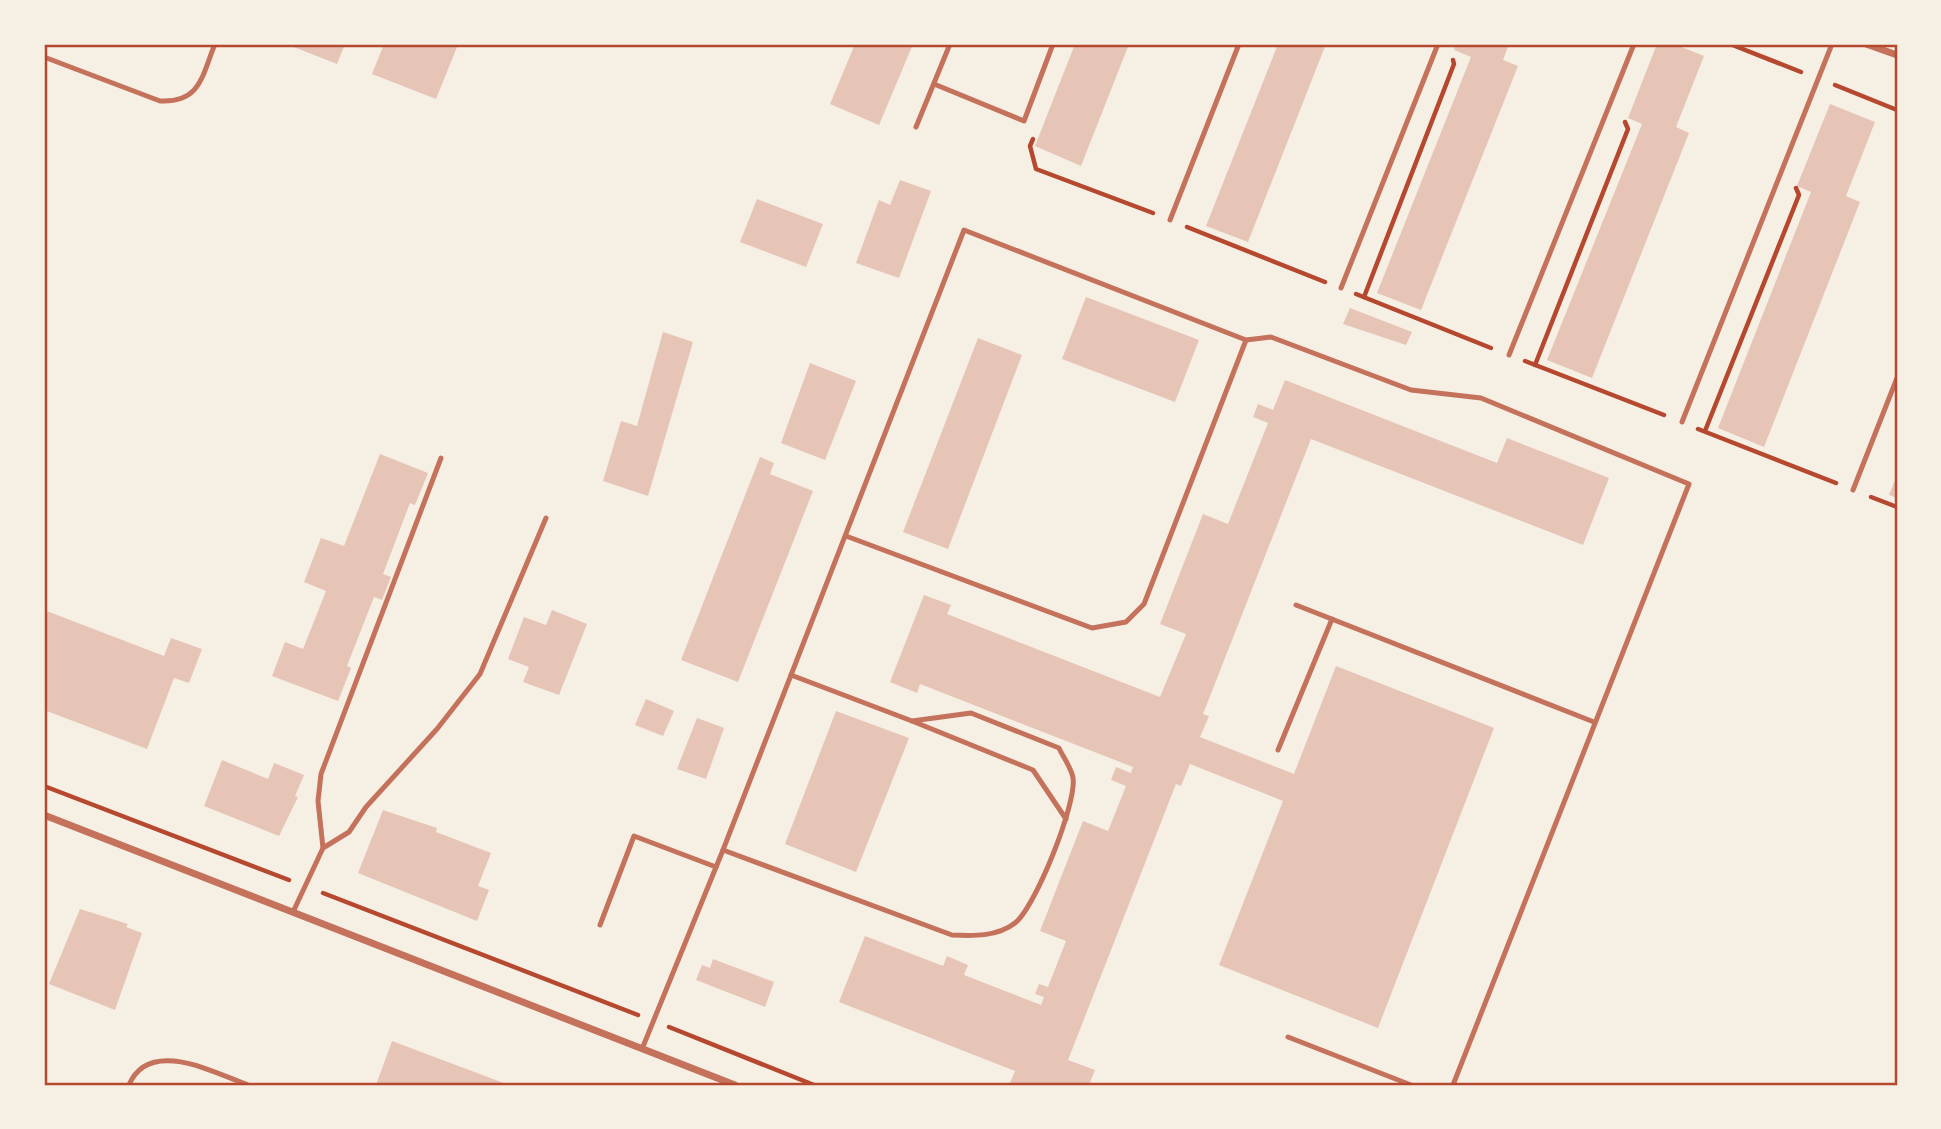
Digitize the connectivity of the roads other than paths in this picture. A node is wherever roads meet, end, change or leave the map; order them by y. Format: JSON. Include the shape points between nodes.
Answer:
{"nodes":[{"id":1,"x":215,"y":44,"type":"edge"},
{"id":2,"x":950,"y":44,"type":"edge"},
{"id":3,"x":1054,"y":44,"type":"edge"},
{"id":4,"x":1239,"y":44,"type":"edge"},
{"id":5,"x":1438,"y":44,"type":"edge"},
{"id":6,"x":1633,"y":44,"type":"edge"},
{"id":7,"x":1832,"y":44,"type":"edge"},
{"id":8,"x":1866,"y":44,"type":"edge"},
{"id":9,"x":1897,"y":55,"type":"edge"},
{"id":10,"x":44,"y":57,"type":"edge"},
{"id":11,"x":934,"y":84,"type":"junction"},
{"id":12,"x":916,"y":127,"type":"dead end"},
{"id":13,"x":1170,"y":220,"type":"road end"},
{"id":14,"x":1341,"y":288,"type":"road end"},
{"id":15,"x":1246,"y":340,"type":"junction"},
{"id":16,"x":1509,"y":355,"type":"road end"},
{"id":17,"x":1897,"y":378,"type":"edge"},
{"id":18,"x":1682,"y":422,"type":"road end"},
{"id":19,"x":441,"y":458,"type":"dead end"},
{"id":20,"x":1853,"y":490,"type":"road end"},
{"id":21,"x":546,"y":518,"type":"dead end"},
{"id":22,"x":846,"y":536,"type":"junction"},
{"id":23,"x":1296,"y":605,"type":"dead end"},
{"id":24,"x":1332,"y":619,"type":"junction"},
{"id":25,"x":791,"y":675,"type":"junction"},
{"id":26,"x":912,"y":721,"type":"junction"},
{"id":27,"x":1594,"y":722,"type":"junction"},
{"id":28,"x":1278,"y":750,"type":"dead end"},
{"id":29,"x":44,"y":815,"type":"edge"},
{"id":30,"x":1066,"y":820,"type":"junction"},
{"id":31,"x":323,"y":848,"type":"junction"},
{"id":32,"x":723,"y":850,"type":"junction"},
{"id":33,"x":716,"y":867,"type":"junction"},
{"id":34,"x":293,"y":912,"type":"junction"},
{"id":35,"x":600,"y":925,"type":"dead end"},
{"id":36,"x":1288,"y":1037,"type":"dead end"},
{"id":37,"x":642,"y":1049,"type":"junction"},
{"id":38,"x":129,"y":1085,"type":"edge"},
{"id":39,"x":248,"y":1085,"type":"edge"},
{"id":40,"x":735,"y":1085,"type":"edge"},
{"id":41,"x":1411,"y":1085,"type":"edge"},
{"id":42,"x":1453,"y":1085,"type":"edge"}],
"edges":[{"from":1,"to":10,"type":"lane","via":[[199,85],[183,100],[173,102]]},
{"from":2,"to":11,"type":"lane"},
{"from":3,"to":11,"type":"lane","via":[[1024,121]]},
{"from":4,"to":13,"type":"lane"},
{"from":5,"to":14,"type":"lane"},
{"from":6,"to":16,"type":"lane"},
{"from":7,"to":18,"type":"lane"},
{"from":8,"to":9,"type":"street"},
{"from":11,"to":12,"type":"lane"},
{"from":15,"to":22,"type":"lane","via":[[1144,604],[1126,622],[1092,628]]},
{"from":15,"to":22,"type":"lane","via":[[964,230]]},
{"from":15,"to":27,"type":"lane","via":[[1271,337],[1411,390],[1481,398],[1689,484]]},
{"from":17,"to":20,"type":"lane"},
{"from":19,"to":31,"type":"lane","via":[[321,774],[318,801]]},
{"from":21,"to":31,"type":"lane","via":[[480,674],[349,832]]},
{"from":22,"to":25,"type":"lane"},
{"from":23,"to":24,"type":"lane"},
{"from":24,"to":27,"type":"lane"},
{"from":24,"to":28,"type":"lane"},
{"from":25,"to":26,"type":"lane"},
{"from":25,"to":32,"type":"lane"},
{"from":26,"to":30,"type":"lane","via":[[1033,770]]},
{"from":26,"to":30,"type":"lane","via":[[971,713],[1059,748],[1073,778]]},
{"from":27,"to":42,"type":"lane"},
{"from":29,"to":34,"type":"street"},
{"from":30,"to":32,"type":"lane","via":[[1038,889],[1016,923],[982,937],[952,935]]},
{"from":31,"to":34,"type":"lane"},
{"from":32,"to":33,"type":"lane"},
{"from":33,"to":35,"type":"lane","via":[[634,836]]},
{"from":33,"to":37,"type":"lane"},
{"from":34,"to":37,"type":"street"},
{"from":36,"to":41,"type":"lane"},
{"from":37,"to":40,"type":"street"},
{"from":38,"to":39,"type":"lane","via":[[146,1065],[164,1061],[198,1067]]}]}
